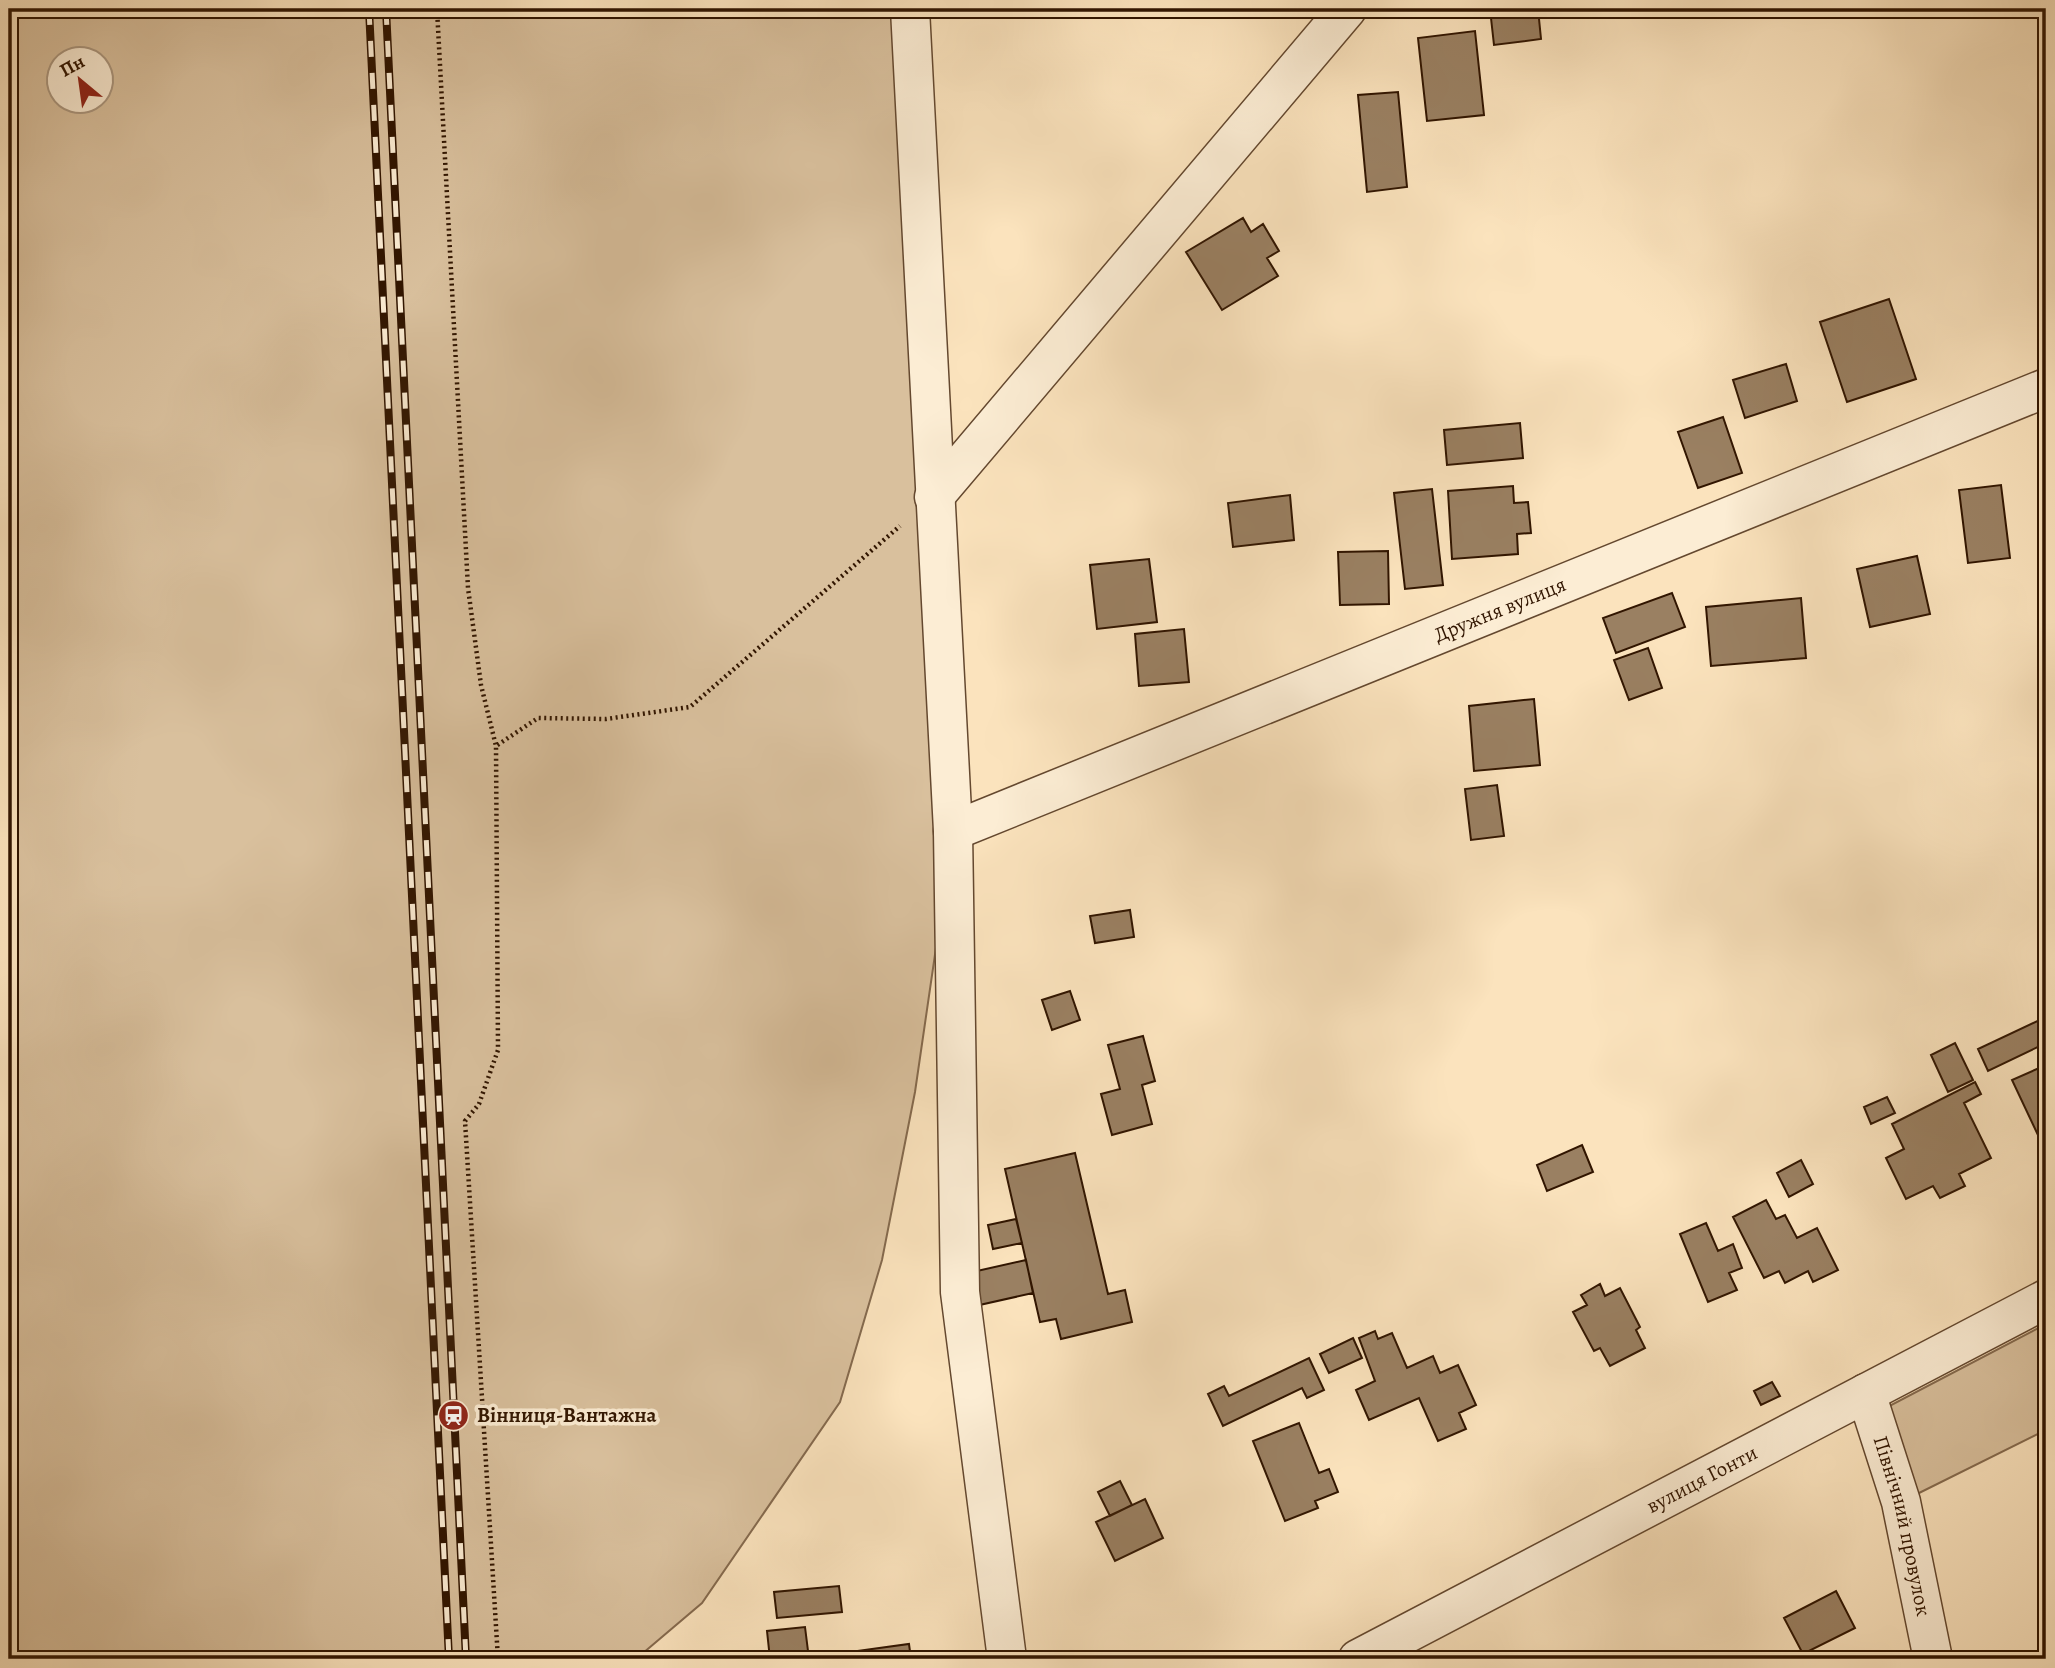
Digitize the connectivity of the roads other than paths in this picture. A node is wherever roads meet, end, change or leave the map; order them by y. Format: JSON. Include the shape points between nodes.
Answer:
{"nodes":[{"id":1,"x":910,"y":9,"type":"edge"},
{"id":2,"x":1347,"y":9,"type":"edge"},
{"id":3,"x":2046,"y":387,"type":"edge"},
{"id":4,"x":934,"y":497,"type":"junction"},
{"id":5,"x":953,"y":831,"type":"junction"},
{"id":6,"x":2046,"y":1299,"type":"edge"},
{"id":7,"x":1866,"y":1394,"type":"junction"},
{"id":8,"x":1007,"y":1659,"type":"edge"},
{"id":9,"x":1358,"y":1659,"type":"edge"},
{"id":10,"x":1933,"y":1659,"type":"edge"}],
"edges":[{"from":1,"to":4,"type":"street"},
{"from":2,"to":4,"type":"street"},
{"from":3,"to":5,"type":"street","name":"Дружня вулиця"},
{"from":4,"to":5,"type":"street"},
{"from":5,"to":8,"type":"street","via":[[960,1292]]},
{"from":6,"to":7,"type":"street","name":"вулиця Гонти"},
{"from":7,"to":9,"type":"street","name":"вулиця Гонти"},
{"from":7,"to":10,"type":"street","name":"Північний провулок","via":[[1901,1502]]}]}
